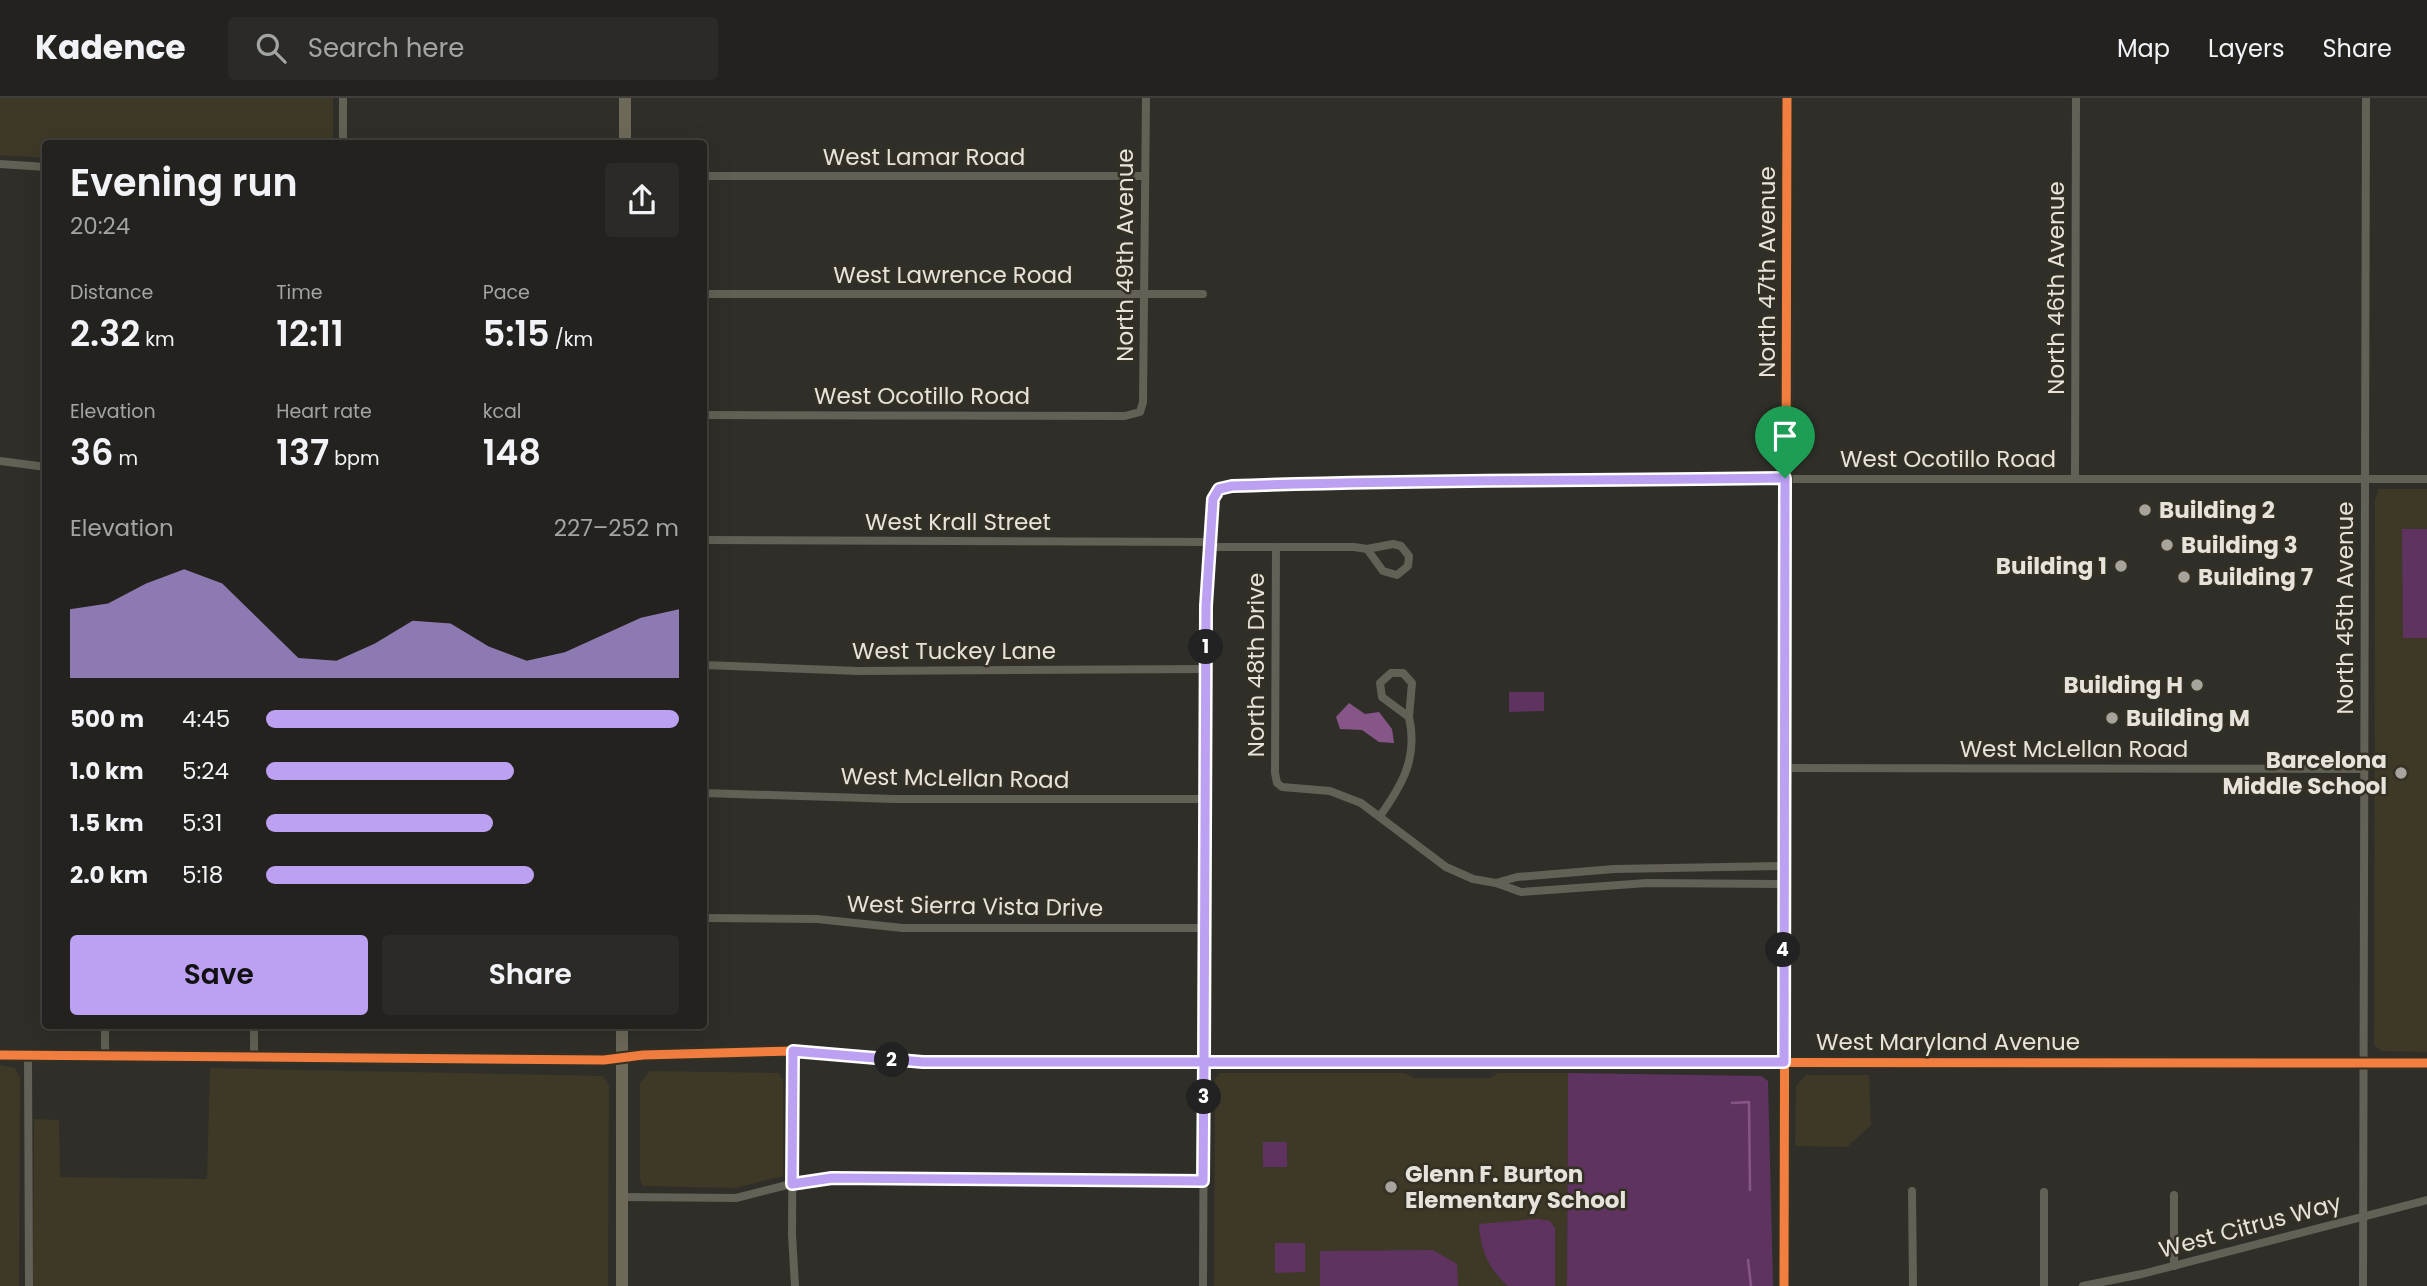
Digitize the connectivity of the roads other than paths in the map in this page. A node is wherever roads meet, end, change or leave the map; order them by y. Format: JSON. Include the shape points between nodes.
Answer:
{"nodes":[{"id":1,"x":343,"y":98,"type":"edge"},
{"id":2,"x":625,"y":98,"type":"edge"},
{"id":3,"x":1146,"y":98,"type":"edge"},
{"id":4,"x":1787,"y":98,"type":"edge"},
{"id":5,"x":2076,"y":98,"type":"edge"},
{"id":6,"x":2366,"y":98,"type":"edge"},
{"id":7,"x":343,"y":140,"type":"edge"},
{"id":8,"x":625,"y":140,"type":"edge"},
{"id":9,"x":0,"y":164,"type":"edge"},
{"id":10,"x":42,"y":166,"type":"edge"},
{"id":11,"x":707,"y":176,"type":"edge"},
{"id":12,"x":1144,"y":176,"type":"junction"},
{"id":13,"x":1144,"y":294,"type":"junction"},
{"id":14,"x":1203,"y":294,"type":"dead end"},
{"id":15,"x":707,"y":295,"type":"edge"},
{"id":16,"x":1140,"y":412,"type":"joint"},
{"id":17,"x":707,"y":415,"type":"edge"},
{"id":18,"x":0,"y":461,"type":"edge"},
{"id":19,"x":42,"y":466,"type":"edge"},
{"id":20,"x":1785,"y":478,"type":"junction"},
{"id":21,"x":2075,"y":478,"type":"junction"},
{"id":22,"x":2365,"y":478,"type":"junction"},
{"id":23,"x":2427,"y":479,"type":"edge"},
{"id":24,"x":707,"y":540,"type":"edge"},
{"id":25,"x":1211,"y":545,"type":"junction"},
{"id":26,"x":1276,"y":547,"type":"junction"},
{"id":27,"x":1367,"y":550,"type":"junction"},
{"id":28,"x":707,"y":665,"type":"edge"},
{"id":29,"x":1206,"y":669,"type":"junction"},
{"id":30,"x":1409,"y":717,"type":"junction"},
{"id":31,"x":1784,"y":768,"type":"junction"},
{"id":32,"x":2364,"y":769,"type":"junction"},
{"id":33,"x":707,"y":793,"type":"edge"},
{"id":34,"x":1205,"y":799,"type":"junction"},
{"id":35,"x":1380,"y":816,"type":"junction"},
{"id":36,"x":1783,"y":866,"type":"junction"},
{"id":37,"x":1496,"y":883,"type":"junction"},
{"id":38,"x":1783,"y":884,"type":"junction"},
{"id":39,"x":707,"y":918,"type":"edge"},
{"id":40,"x":1204,"y":928,"type":"junction"},
{"id":41,"x":105,"y":1029,"type":"edge"},
{"id":42,"x":254,"y":1029,"type":"edge"},
{"id":43,"x":622,"y":1029,"type":"edge"},
{"id":44,"x":793,"y":1051,"type":"junction"},
{"id":45,"x":0,"y":1055,"type":"edge"},
{"id":46,"x":29,"y":1056,"type":"junction"},
{"id":47,"x":105,"y":1056,"type":"junction"},
{"id":48,"x":254,"y":1056,"type":"junction"},
{"id":49,"x":623,"y":1057,"type":"junction"},
{"id":50,"x":1204,"y":1062,"type":"junction"},
{"id":51,"x":1784,"y":1062,"type":"junction"},
{"id":52,"x":2364,"y":1063,"type":"junction"},
{"id":53,"x":2427,"y":1063,"type":"edge"},
{"id":54,"x":1203,"y":1181,"type":"junction"},
{"id":55,"x":792,"y":1184,"type":"junction"},
{"id":56,"x":1912,"y":1191,"type":"dead end"},
{"id":57,"x":2044,"y":1192,"type":"dead end"},
{"id":58,"x":2174,"y":1195,"type":"dead end"},
{"id":59,"x":622,"y":1197,"type":"junction"},
{"id":60,"x":2427,"y":1200,"type":"edge"},
{"id":61,"x":2364,"y":1216,"type":"junction"},
{"id":62,"x":2174,"y":1266,"type":"junction"},
{"id":63,"x":29,"y":1286,"type":"edge"},
{"id":64,"x":622,"y":1286,"type":"edge"},
{"id":65,"x":795,"y":1286,"type":"edge"},
{"id":66,"x":1203,"y":1286,"type":"edge"},
{"id":67,"x":1784,"y":1286,"type":"edge"},
{"id":68,"x":1913,"y":1286,"type":"edge"},
{"id":69,"x":2043,"y":1286,"type":"edge"},
{"id":70,"x":2083,"y":1286,"type":"edge"},
{"id":71,"x":2364,"y":1286,"type":"edge"}],
"edges":[{"from":1,"to":7,"type":"street"},
{"from":2,"to":8,"type":"main road"},
{"from":3,"to":12,"type":"street","name":"North 49th Avenue"},
{"from":4,"to":20,"type":"street","name":"North 47th Avenue"},
{"from":5,"to":21,"type":"street","name":"North 46th Avenue"},
{"from":6,"to":22,"type":"street","name":"North 45th Avenue"},
{"from":9,"to":10,"type":"street"},
{"from":11,"to":12,"type":"street","name":"West Lamar Road"},
{"from":12,"to":13,"type":"street","name":"North 49th Avenue"},
{"from":13,"to":14,"type":"street","name":"West Lawrence Road"},
{"from":13,"to":15,"type":"street","name":"West Lawrence Road"},
{"from":13,"to":16,"type":"street","name":"North 49th Avenue"},
{"from":16,"to":17,"type":"street","name":"West Ocotillo Road","via":[[1125,416]]},
{"from":18,"to":19,"type":"street"},
{"from":20,"to":21,"type":"street","name":"West Ocotillo Road"},
{"from":20,"to":25,"type":"street","name":"West Ocotillo Road","via":[[1232,486],[1219,489],[1213,499]]},
{"from":20,"to":31,"type":"street","name":"North 47th Avenue"},
{"from":21,"to":22,"type":"street","name":"West Ocotillo Road"},
{"from":22,"to":23,"type":"street","name":"West Ocotillo Road"},
{"from":22,"to":32,"type":"street","name":"North 45th Avenue"},
{"from":24,"to":25,"type":"street","name":"West Krall Street"},
{"from":25,"to":26,"type":"street","name":"West Krall Street"},
{"from":25,"to":29,"type":"street"},
{"from":26,"to":27,"type":"street","name":"West Krall Street"},
{"from":26,"to":35,"type":"street","name":"North 48th Drive","via":[[1277,783],[1288,789],[1339,793]]},
{"from":27,"to":27,"type":"street","name":"West Krall Street","via":[[1387,574],[1397,575],[1408,566],[1408,553],[1398,544]]},
{"from":28,"to":29,"type":"street","name":"West Tuckey Lane","via":[[858,671]]},
{"from":29,"to":34,"type":"street"},
{"from":30,"to":30,"type":"street","via":[[1412,683],[1403,673],[1391,673],[1380,683],[1380,694]]},
{"from":30,"to":35,"type":"street","via":[[1411,762],[1400,789]]},
{"from":31,"to":32,"type":"street","name":"West McLellan Road"},
{"from":31,"to":36,"type":"street","name":"North 47th Avenue"},
{"from":32,"to":52,"type":"street","name":"North 45th Avenue"},
{"from":33,"to":34,"type":"street","name":"West McLellan Road","via":[[894,799]]},
{"from":34,"to":40,"type":"street"},
{"from":35,"to":37,"type":"street","via":[[1446,867],[1473,880]]},
{"from":36,"to":37,"type":"street","via":[[1614,869]]},
{"from":36,"to":38,"type":"street","name":"North 47th Avenue"},
{"from":37,"to":38,"type":"street","via":[[1521,892],[1636,884]]},
{"from":38,"to":51,"type":"street","name":"North 47th Avenue"},
{"from":39,"to":40,"type":"street","name":"West Sierra Vista Drive","via":[[817,919],[903,928]]},
{"from":40,"to":50,"type":"street"},
{"from":41,"to":47,"type":"street"},
{"from":42,"to":48,"type":"street"},
{"from":43,"to":49,"type":"main road"},
{"from":44,"to":49,"type":"street","name":"West Maryland Avenue"},
{"from":44,"to":50,"type":"street","name":"West Maryland Avenue","via":[[923,1062]]},
{"from":44,"to":55,"type":"street"},
{"from":45,"to":46,"type":"street","name":"West Maryland Avenue"},
{"from":46,"to":47,"type":"street","name":"West Maryland Avenue"},
{"from":46,"to":63,"type":"street"},
{"from":47,"to":48,"type":"street","name":"West Maryland Avenue"},
{"from":48,"to":49,"type":"street","name":"West Maryland Avenue"},
{"from":49,"to":59,"type":"main road"},
{"from":50,"to":51,"type":"street","name":"West Maryland Avenue"},
{"from":50,"to":54,"type":"street"},
{"from":51,"to":52,"type":"street","name":"West Maryland Avenue"},
{"from":51,"to":67,"type":"street","name":"North 47th Avenue"},
{"from":52,"to":53,"type":"street","name":"West Maryland Avenue"},
{"from":52,"to":61,"type":"street","name":"North 45th Avenue"},
{"from":54,"to":55,"type":"street","via":[[832,1178]]},
{"from":54,"to":66,"type":"street"},
{"from":55,"to":59,"type":"street","via":[[736,1198]]},
{"from":55,"to":65,"type":"street"},
{"from":56,"to":68,"type":"street"},
{"from":57,"to":69,"type":"street"},
{"from":58,"to":62,"type":"street"},
{"from":59,"to":64,"type":"main road"},
{"from":60,"to":61,"type":"street","name":"West Citrus Way"},
{"from":61,"to":62,"type":"street","name":"West Citrus Way"},
{"from":61,"to":71,"type":"street","name":"North 45th Avenue"},
{"from":62,"to":70,"type":"street","name":"West Citrus Way"}]}
